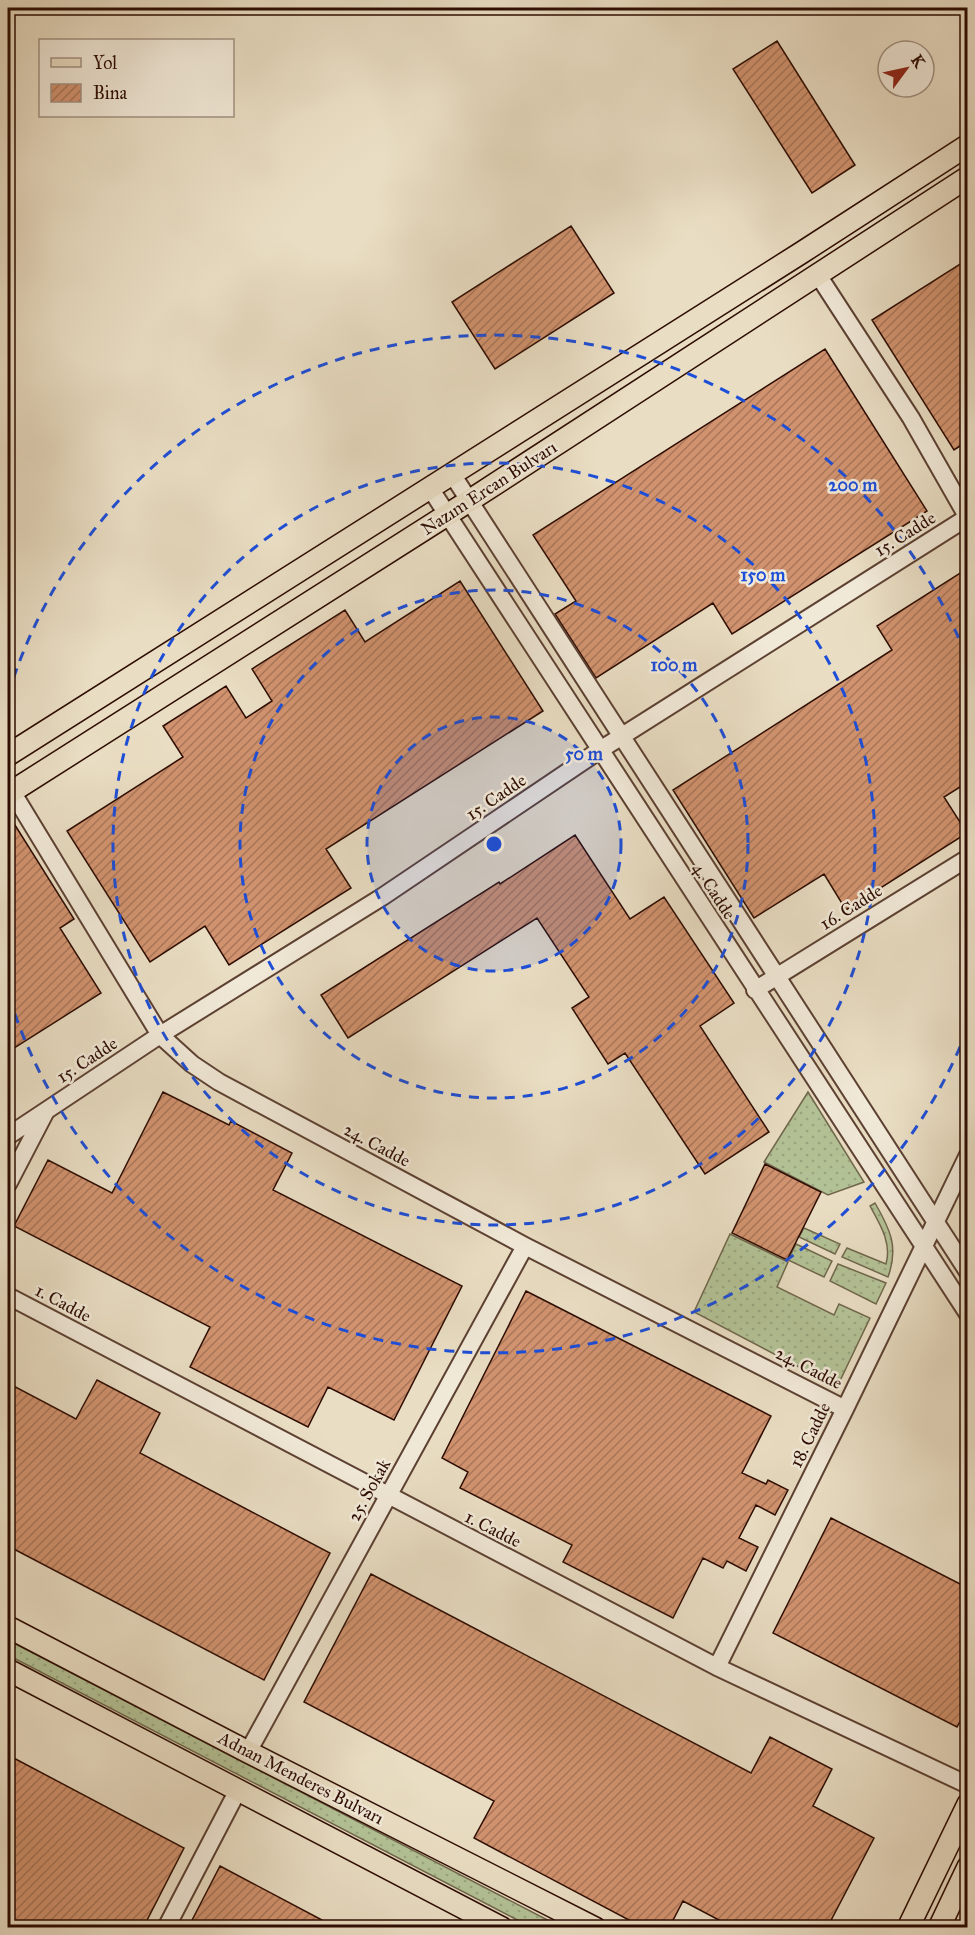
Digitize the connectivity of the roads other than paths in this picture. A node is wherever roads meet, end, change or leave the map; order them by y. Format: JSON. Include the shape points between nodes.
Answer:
{"nodes":[{"id":1,"x":968,"y":145,"type":"edge"},
{"id":2,"x":968,"y":177,"type":"edge"},
{"id":3,"x":818,"y":275,"type":"junction"},
{"id":4,"x":452,"y":474,"type":"junction"},
{"id":5,"x":430,"y":488,"type":"junction"},
{"id":6,"x":469,"y":501,"type":"junction"},
{"id":7,"x":447,"y":514,"type":"junction"},
{"id":8,"x":968,"y":518,"type":"edge"},
{"id":9,"x":621,"y":737,"type":"junction"},
{"id":10,"x":600,"y":750,"type":"junction"},
{"id":11,"x":8,"y":755,"type":"edge"},
{"id":12,"x":9,"y":790,"type":"edge"},
{"id":13,"x":968,"y":858,"type":"edge"},
{"id":14,"x":776,"y":976,"type":"junction"},
{"id":15,"x":754,"y":990,"type":"junction"},
{"id":16,"x":160,"y":1035,"type":"junction"},
{"id":17,"x":47,"y":1110,"type":"junction"},
{"id":18,"x":8,"y":1136,"type":"edge"},
{"id":19,"x":8,"y":1145,"type":"edge"},
{"id":20,"x":968,"y":1155,"type":"edge"},
{"id":21,"x":8,"y":1184,"type":"edge"},
{"id":22,"x":935,"y":1222,"type":"junction"},
{"id":23,"x":525,"y":1246,"type":"junction"},
{"id":24,"x":924,"y":1246,"type":"junction"},
{"id":25,"x":968,"y":1272,"type":"edge"},
{"id":26,"x":8,"y":1296,"type":"edge"},
{"id":27,"x":968,"y":1314,"type":"edge"},
{"id":28,"x":845,"y":1409,"type":"junction"},
{"id":29,"x":388,"y":1496,"type":"junction"},
{"id":30,"x":8,"y":1627,"type":"edge"},
{"id":31,"x":717,"y":1667,"type":"junction"},
{"id":32,"x":8,"y":1670,"type":"edge"},
{"id":33,"x":248,"y":1752,"type":"junction"},
{"id":34,"x":968,"y":1785,"type":"edge"},
{"id":35,"x":238,"y":1790,"type":"junction"},
{"id":36,"x":968,"y":1804,"type":"edge"},
{"id":37,"x":968,"y":1867,"type":"edge"},
{"id":38,"x":166,"y":1928,"type":"edge"},
{"id":39,"x":502,"y":1928,"type":"edge"},
{"id":40,"x":595,"y":1928,"type":"edge"},
{"id":41,"x":908,"y":1928,"type":"edge"},
{"id":42,"x":939,"y":1928,"type":"edge"}],
"edges":[{"from":1,"to":4,"type":"main road","name":"Nazım Ercan Bulvarı"},
{"from":2,"to":3,"type":"main road","name":"Nazım Ercan Bulvarı"},
{"from":3,"to":6,"type":"main road","name":"Nazım Ercan Bulvarı"},
{"from":3,"to":8,"type":"street","via":[[912,418]]},
{"from":4,"to":5,"type":"main road","name":"Nazım Ercan Bulvarı"},
{"from":4,"to":6,"type":"street","name":"4. Cadde"},
{"from":5,"to":7,"type":"street","name":"4. Cadde"},
{"from":5,"to":11,"type":"main road","name":"Nazım Ercan Bulvarı"},
{"from":6,"to":7,"type":"main road","name":"Nazım Ercan Bulvarı"},
{"from":6,"to":9,"type":"street","name":"4. Cadde"},
{"from":7,"to":10,"type":"street","name":"4. Cadde"},
{"from":7,"to":12,"type":"main road","name":"Nazım Ercan Bulvarı"},
{"from":8,"to":9,"type":"street","name":"15. Cadde"},
{"from":9,"to":10,"type":"street","name":"15. Cadde"},
{"from":9,"to":14,"type":"street","name":"4. Cadde"},
{"from":10,"to":15,"type":"street","name":"4. Cadde"},
{"from":10,"to":16,"type":"street","name":"15. Cadde","via":[[382,897]]},
{"from":12,"to":16,"type":"street","name":"24. Cadde"},
{"from":13,"to":14,"type":"street","name":"16. Cadde"},
{"from":14,"to":15,"type":"street","name":"16. Cadde"},
{"from":14,"to":22,"type":"street","name":"4. Cadde"},
{"from":15,"to":24,"type":"street","name":"4. Cadde"},
{"from":16,"to":17,"type":"street","name":"15. Cadde"},
{"from":16,"to":23,"type":"street","name":"24. Cadde","via":[[219,1082]]},
{"from":17,"to":18,"type":"street","name":"15. Cadde"},
{"from":17,"to":19,"type":"street","name":"15. Cadde"},
{"from":17,"to":21,"type":"street","name":"15. Cadde"},
{"from":20,"to":22,"type":"street","name":"18. Cadde"},
{"from":22,"to":24,"type":"street","name":"18. Cadde"},
{"from":22,"to":25,"type":"street","name":"4. Cadde"},
{"from":23,"to":28,"type":"street","name":"24. Cadde"},
{"from":23,"to":29,"type":"street","name":"25. Sokak"},
{"from":24,"to":27,"type":"street","name":"4. Cadde"},
{"from":24,"to":28,"type":"street","name":"18. Cadde"},
{"from":26,"to":29,"type":"street","name":"1. Cadde"},
{"from":28,"to":31,"type":"street","name":"18. Cadde"},
{"from":29,"to":31,"type":"street","name":"1. Cadde"},
{"from":29,"to":33,"type":"street","name":"25. Sokak"},
{"from":30,"to":33,"type":"main road","name":"Adnan Menderes Bulvarı"},
{"from":31,"to":34,"type":"street","name":"1. Cadde"},
{"from":32,"to":35,"type":"main road"},
{"from":33,"to":40,"type":"main road","name":"Adnan Menderes Bulvarı"},
{"from":35,"to":38,"type":"street"},
{"from":35,"to":39,"type":"main road"},
{"from":36,"to":41,"type":"main road"},
{"from":37,"to":42,"type":"main road"}]}
